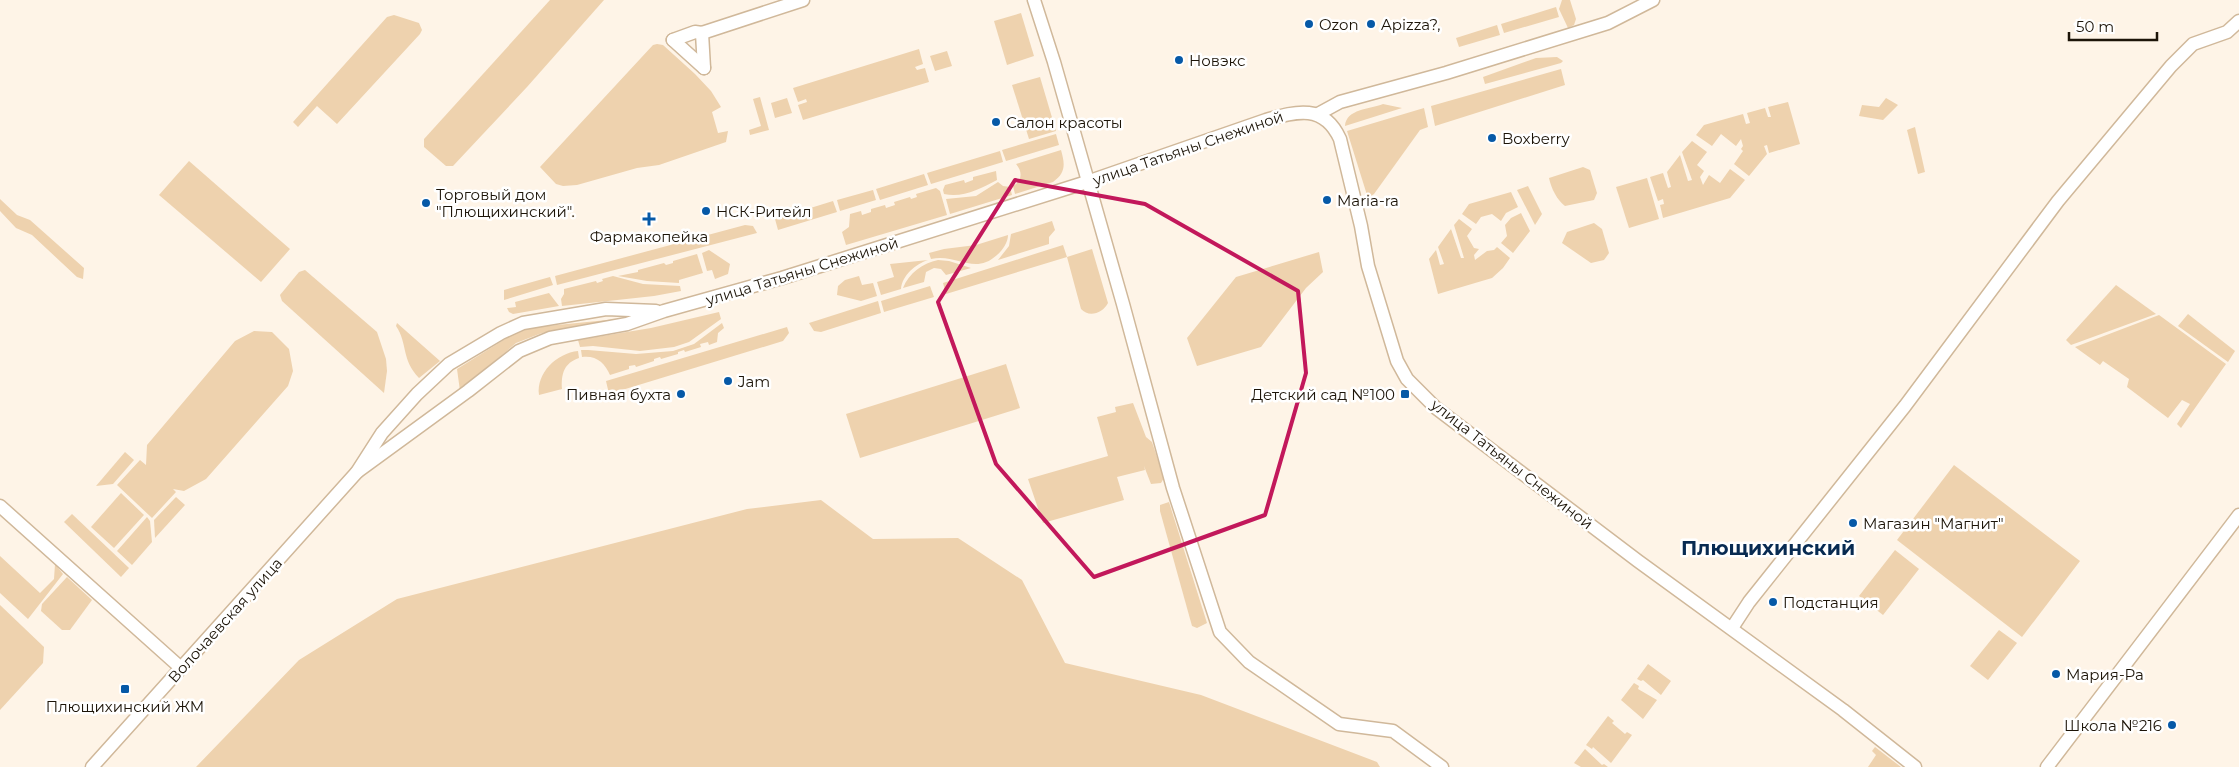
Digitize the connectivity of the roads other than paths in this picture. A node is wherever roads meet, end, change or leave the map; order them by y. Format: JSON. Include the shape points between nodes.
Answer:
{"nodes":[{"id":1,"x":803,"y":0,"type":"edge"},
{"id":2,"x":1034,"y":0,"type":"edge"},
{"id":3,"x":1653,"y":0,"type":"edge"},
{"id":4,"x":2239,"y":21,"type":"edge"},
{"id":5,"x":702,"y":33,"type":"dead end"},
{"id":6,"x":1318,"y":114,"type":"junction"},
{"id":7,"x":1087,"y":182,"type":"junction"},
{"id":8,"x":664,"y":311,"type":"junction"},
{"id":9,"x":448,"y":364,"type":"joint"},
{"id":10,"x":454,"y":401,"type":"joint"},
{"id":11,"x":357,"y":472,"type":"junction"},
{"id":12,"x":0,"y":506,"type":"edge"},
{"id":13,"x":2239,"y":515,"type":"edge"},
{"id":14,"x":1732,"y":628,"type":"junction"},
{"id":15,"x":181,"y":668,"type":"junction"},
{"id":16,"x":92,"y":767,"type":"edge"},
{"id":17,"x":1442,"y":767,"type":"edge"},
{"id":18,"x":1915,"y":767,"type":"edge"},
{"id":19,"x":2047,"y":767,"type":"edge"}],
"edges":[{"from":1,"to":5,"type":"street"},
{"from":2,"to":7,"type":"street"},
{"from":3,"to":6,"type":"street","via":[[1608,22],[1446,73],[1340,102]]},
{"from":4,"to":14,"type":"street","via":[[2227,32],[2193,44],[2058,200],[1906,406],[1749,602]]},
{"from":6,"to":7,"type":"street","name":"улица Татьяны Снежиной","via":[[1290,113],[1266,120]]},
{"from":6,"to":14,"type":"street","name":"улица Татьяны Снежиной","via":[[1333,127],[1340,139],[1368,266],[1397,361],[1407,379],[1436,408]]},
{"from":7,"to":8,"type":"street","name":"улица Татьяны Снежиной","via":[[782,278]]},
{"from":7,"to":17,"type":"street","via":[[1173,488],[1220,632],[1249,662],[1339,724],[1393,731]]},
{"from":8,"to":9,"type":"street","name":"улица Татьяны Снежиной","via":[[606,309],[523,323]]},
{"from":8,"to":10,"type":"street","name":"улица Татьяны Снежиной","via":[[610,328],[550,338],[519,351]]},
{"from":9,"to":11,"type":"street","name":"Волочаевская улица","via":[[382,433]]},
{"from":10,"to":11,"type":"street","name":"Волочаевская улица"},
{"from":11,"to":15,"type":"street","name":"Волочаевская улица"},
{"from":12,"to":15,"type":"street"},
{"from":13,"to":19,"type":"street"},
{"from":14,"to":18,"type":"street","name":"улица Татьяны Снежиной"},
{"from":15,"to":16,"type":"street","name":"Волочаевская улица"}]}
